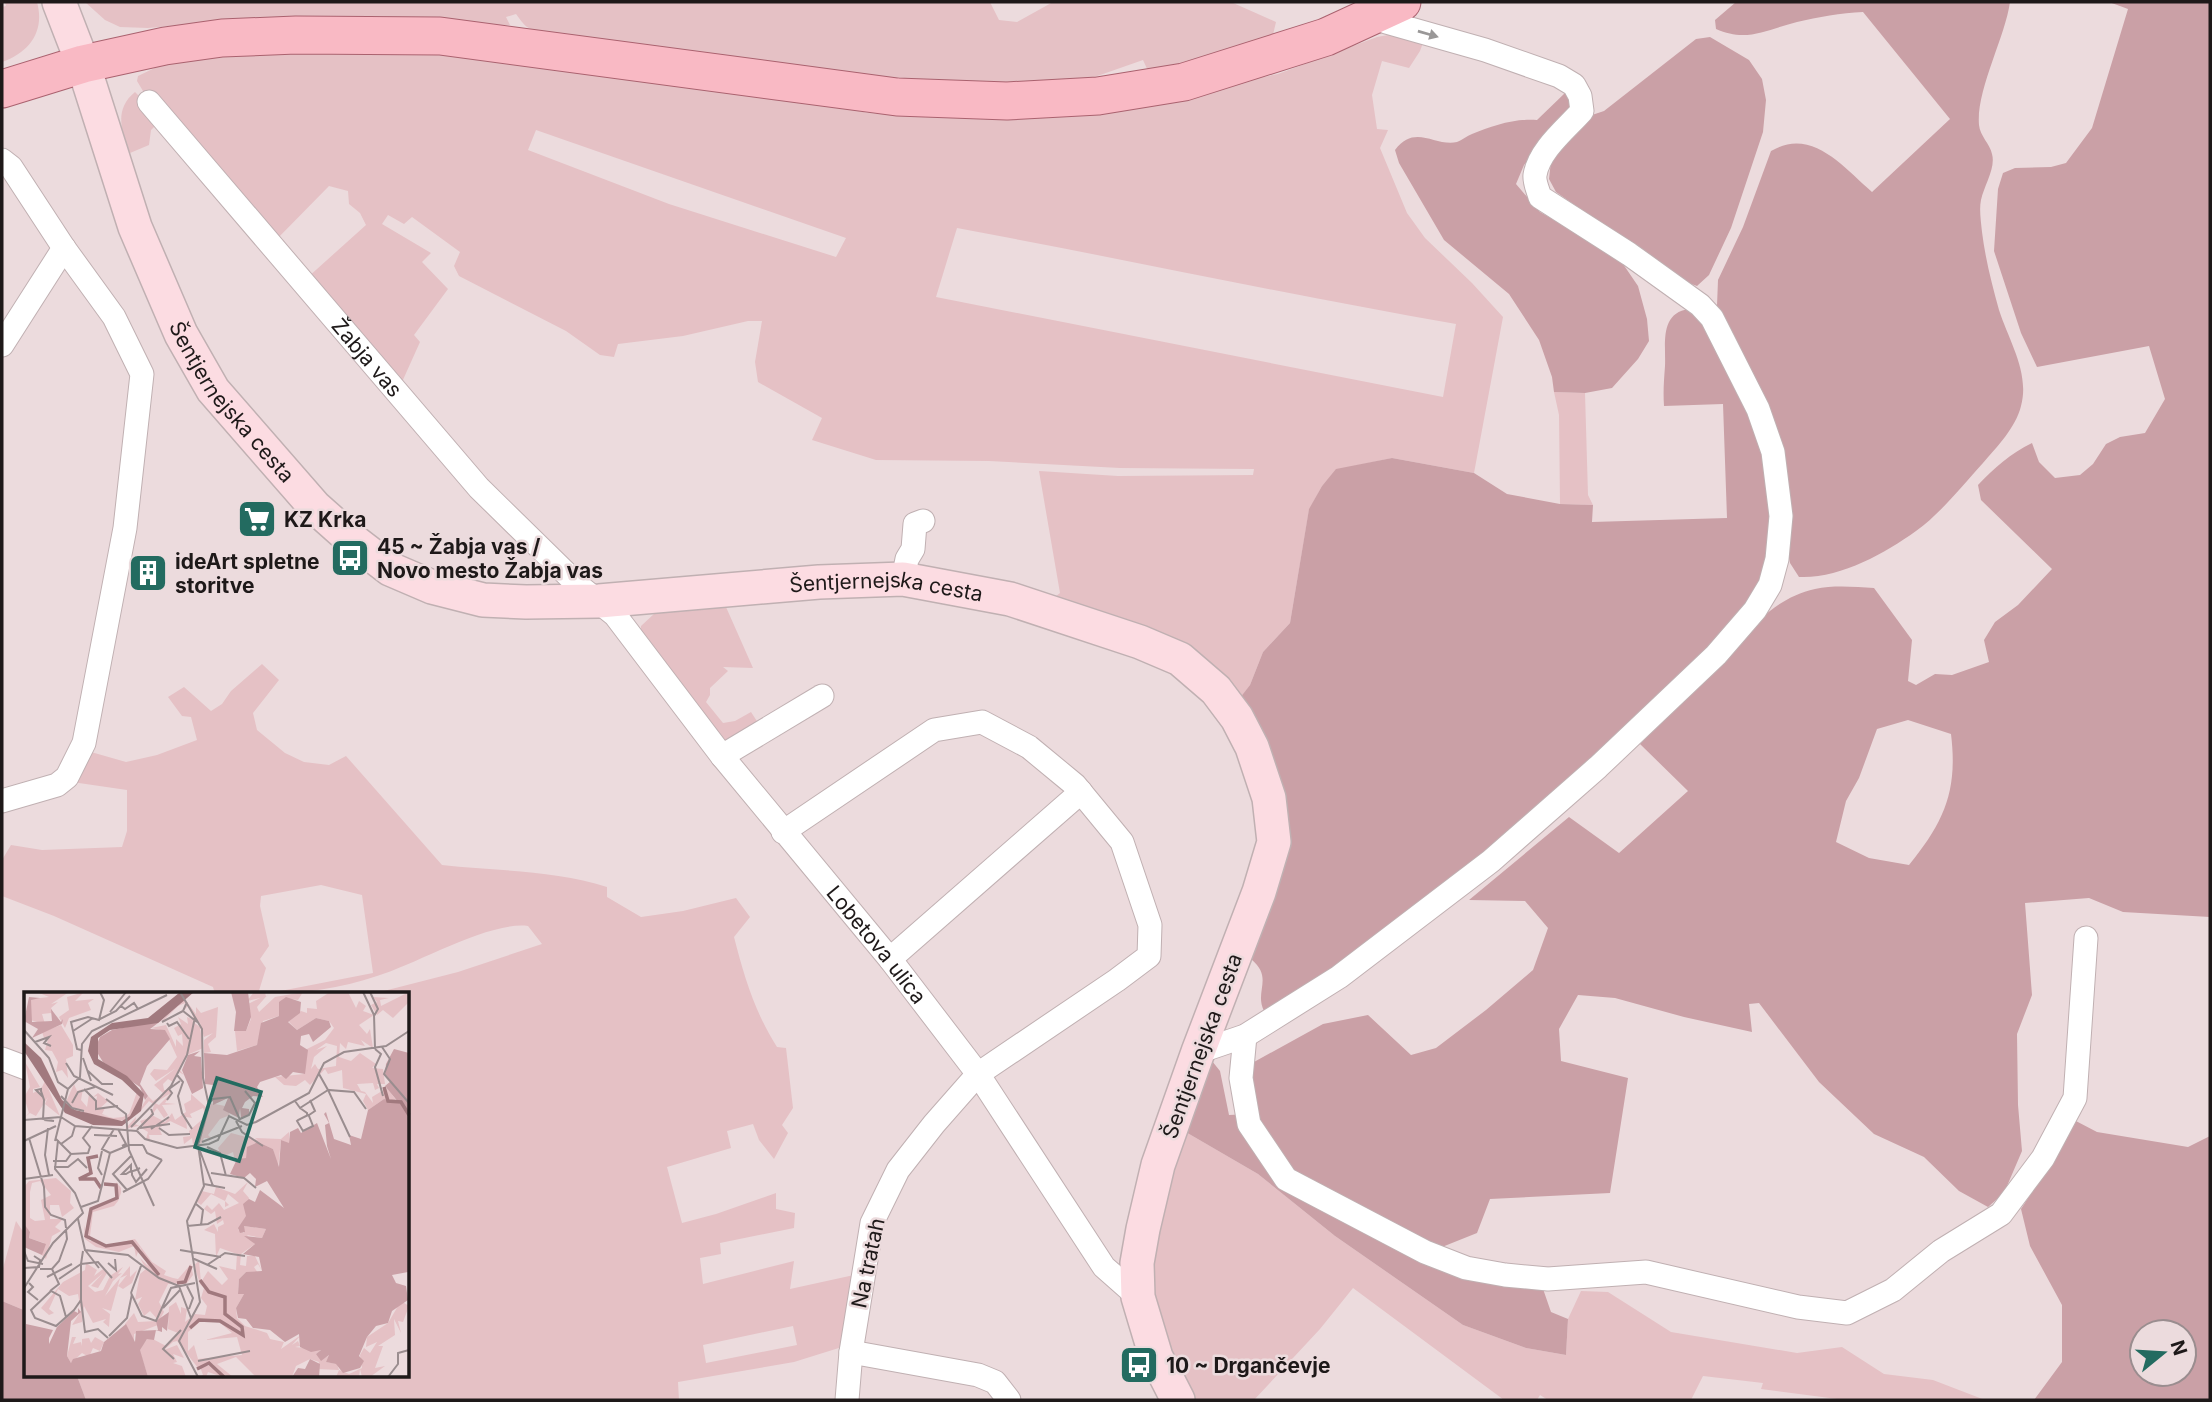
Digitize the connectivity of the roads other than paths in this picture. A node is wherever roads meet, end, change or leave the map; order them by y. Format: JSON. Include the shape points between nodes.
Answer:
{"nodes":[{"id":1,"x":59,"y":2,"type":"edge"},
{"id":2,"x":1387,"y":10,"type":"edge"},
{"id":3,"x":83,"y":64,"type":"junction"},
{"id":4,"x":2,"y":89,"type":"edge"},
{"id":5,"x":149,"y":103,"type":"dead end"},
{"id":6,"x":2,"y":160,"type":"edge"},
{"id":7,"x":64,"y":248,"type":"junction"},
{"id":8,"x":2,"y":345,"type":"edge"},
{"id":9,"x":923,"y":521,"type":"dead end"},
{"id":10,"x":903,"y":579,"type":"junction"},
{"id":11,"x":599,"y":601,"type":"junction"},
{"id":12,"x":822,"y":696,"type":"dead end"},
{"id":13,"x":722,"y":756,"type":"junction"},
{"id":14,"x":1081,"y":792,"type":"junction"},
{"id":15,"x":2,"y":801,"type":"edge"},
{"id":16,"x":783,"y":832,"type":"junction"},
{"id":17,"x":2086,"y":938,"type":"dead end"},
{"id":18,"x":891,"y":959,"type":"junction"},
{"id":19,"x":1245,"y":1036,"type":"junction"},
{"id":20,"x":1198,"y":1052,"type":"junction"},
{"id":21,"x":2,"y":1059,"type":"edge"},
{"id":22,"x":24,"y":1067,"type":"edge"},
{"id":23,"x":978,"y":1074,"type":"junction"},
{"id":24,"x":1138,"y":1297,"type":"junction"},
{"id":25,"x":850,"y":1353,"type":"junction"},
{"id":26,"x":847,"y":1400,"type":"edge"},
{"id":27,"x":1009,"y":1400,"type":"edge"},
{"id":28,"x":1178,"y":1400,"type":"edge"}],
"edges":[{"from":1,"to":3,"type":"main road","name":"Šentjernejska cesta"},
{"from":2,"to":3,"type":"main road","via":[[1326,37],[1184,82],[1098,96],[1007,101],[897,97],[440,36],[222,38]]},
{"from":2,"to":19,"type":"street","one_way":true,"via":[[1574,85],[1582,111],[1540,161],[1534,178],[1540,197],[1629,254],[1712,318],[1758,409],[1773,452],[1781,516],[1777,559],[1755,610],[1716,655],[1598,767],[1429,910],[1339,977]]},
{"from":3,"to":4,"type":"main road"},
{"from":3,"to":11,"type":"main road","name":"Šentjernejska cesta","via":[[135,227],[181,334],[213,390],[315,507],[390,569],[432,587],[483,600]]},
{"from":5,"to":11,"type":"street","name":"Žabja vas","via":[[480,488]]},
{"from":6,"to":7,"type":"street"},
{"from":7,"to":8,"type":"street"},
{"from":7,"to":15,"type":"street","via":[[114,317],[142,374],[125,528],[83,743],[67,778]]},
{"from":9,"to":10,"type":"street","via":[[915,524],[914,549]]},
{"from":10,"to":11,"type":"main road","name":"Šentjernejska cesta"},
{"from":10,"to":20,"type":"main road","name":"Šentjernejska cesta","via":[[1010,599],[1160,650],[1198,674],[1237,718],[1269,798],[1274,842]]},
{"from":11,"to":13,"type":"street","name":"Lobetova ulica","via":[[615,615]]},
{"from":12,"to":13,"type":"street"},
{"from":13,"to":16,"type":"street","name":"Lobetova ulica"},
{"from":14,"to":16,"type":"street","via":[[1029,747],[982,722],[934,730]]},
{"from":14,"to":18,"type":"street"},
{"from":14,"to":23,"type":"street","name":"Na tratah","via":[[1122,842],[1150,926],[1149,956]]},
{"from":16,"to":18,"type":"street","name":"Lobetova ulica"},
{"from":17,"to":19,"type":"street","via":[[2076,1098],[2043,1158],[2001,1214],[1941,1251],[1893,1290],[1847,1313],[1798,1307],[1646,1272],[1548,1279],[1466,1268],[1425,1252],[1286,1179],[1249,1124],[1241,1078]]},
{"from":18,"to":23,"type":"street","name":"Lobetova ulica"},
{"from":19,"to":20,"type":"street"},
{"from":20,"to":24,"type":"main road","name":"Šentjernejska cesta","via":[[1158,1165],[1137,1263]]},
{"from":21,"to":22,"type":"street"},
{"from":23,"to":24,"type":"street","name":"Lobetova ulica","via":[[1104,1267]]},
{"from":23,"to":25,"type":"street","name":"Na tratah","via":[[898,1170],[872,1223]]},
{"from":24,"to":28,"type":"main road","name":"Šentjernejska cesta","via":[[1156,1357]]},
{"from":25,"to":26,"type":"street","name":"Na tratah"},
{"from":25,"to":27,"type":"street","via":[[978,1375],[995,1382]]}]}
